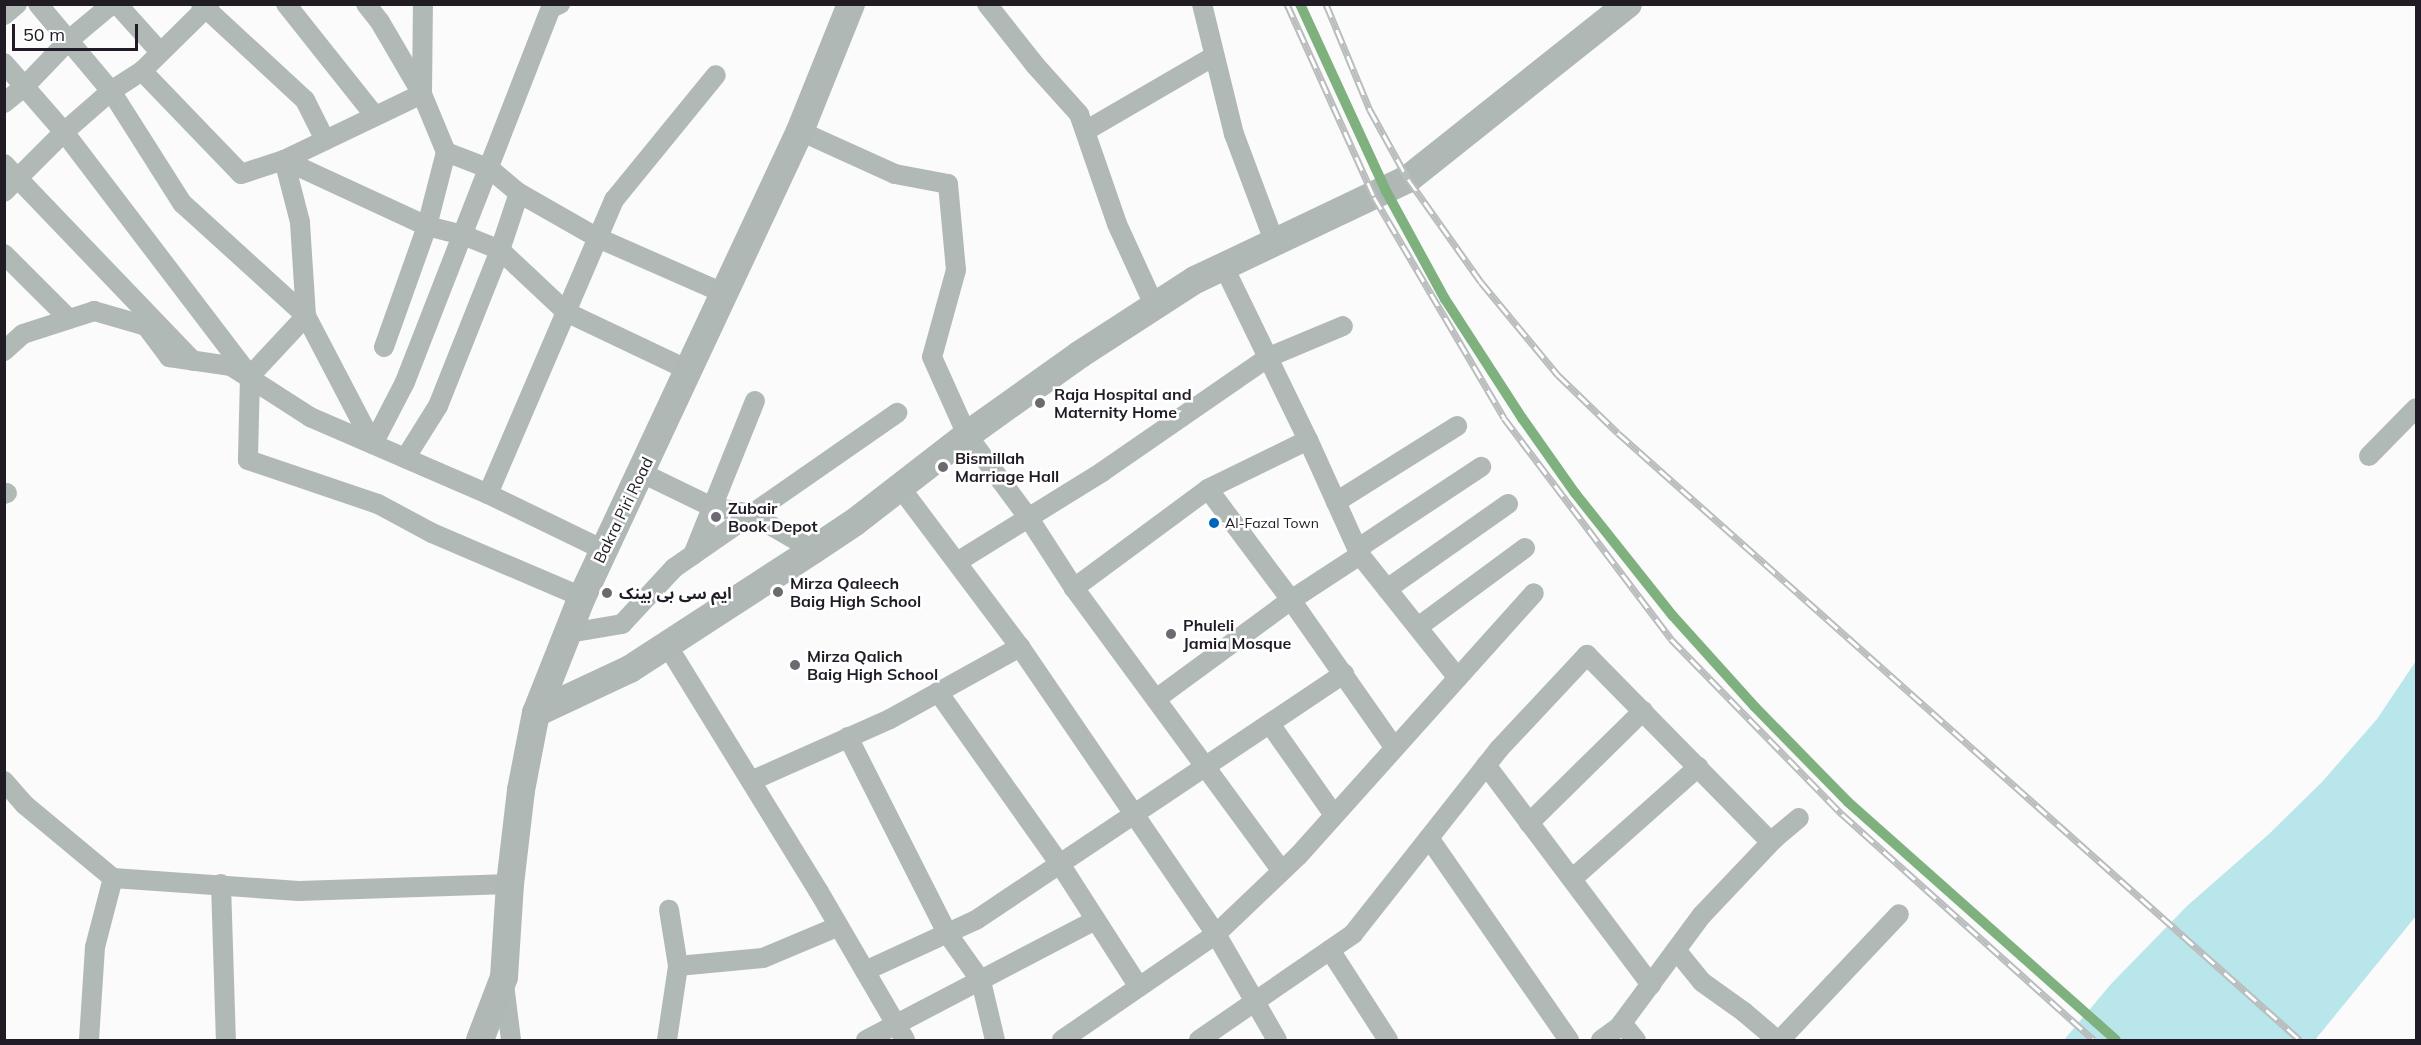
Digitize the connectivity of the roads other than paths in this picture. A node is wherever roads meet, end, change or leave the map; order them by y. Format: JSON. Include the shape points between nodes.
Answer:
{"nodes":[{"id":1,"x":17,"y":4,"type":"edge"},
{"id":2,"x":38,"y":4,"type":"edge"},
{"id":3,"x":112,"y":4,"type":"edge"},
{"id":4,"x":117,"y":4,"type":"edge"},
{"id":5,"x":286,"y":4,"type":"edge"},
{"id":6,"x":366,"y":4,"type":"edge"},
{"id":7,"x":423,"y":4,"type":"edge"},
{"id":8,"x":561,"y":4,"type":"edge"},
{"id":9,"x":851,"y":4,"type":"edge"},
{"id":10,"x":987,"y":4,"type":"edge"},
{"id":11,"x":1202,"y":4,"type":"edge"},
{"id":12,"x":1628,"y":4,"type":"edge"},
{"id":13,"x":205,"y":6,"type":"edge"},
{"id":14,"x":4,"y":15,"type":"edge"},
{"id":15,"x":69,"y":40,"type":"junction"},
{"id":16,"x":160,"y":52,"type":"junction"},
{"id":17,"x":1215,"y":56,"type":"junction"},
{"id":18,"x":4,"y":63,"type":"edge"},
{"id":19,"x":142,"y":71,"type":"junction"},
{"id":20,"x":716,"y":75,"type":"dead end"},
{"id":21,"x":24,"y":87,"type":"junction"},
{"id":22,"x":111,"y":91,"type":"junction"},
{"id":23,"x":422,"y":94,"type":"junction"},
{"id":24,"x":4,"y":103,"type":"edge"},
{"id":25,"x":375,"y":116,"type":"junction"},
{"id":26,"x":1086,"y":130,"type":"junction"},
{"id":27,"x":800,"y":131,"type":"junction"},
{"id":28,"x":64,"y":132,"type":"junction"},
{"id":29,"x":325,"y":140,"type":"junction"},
{"id":30,"x":446,"y":152,"type":"junction"},
{"id":31,"x":284,"y":159,"type":"junction"},
{"id":32,"x":4,"y":164,"type":"edge"},
{"id":33,"x":490,"y":169,"type":"junction"},
{"id":34,"x":11,"y":186,"type":"edge"},
{"id":35,"x":519,"y":194,"type":"junction"},
{"id":36,"x":427,"y":226,"type":"junction"},
{"id":37,"x":463,"y":235,"type":"junction"},
{"id":38,"x":597,"y":238,"type":"junction"},
{"id":39,"x":1274,"y":241,"type":"junction"},
{"id":40,"x":500,"y":250,"type":"junction"},
{"id":41,"x":6,"y":259,"type":"edge"},
{"id":42,"x":1223,"y":266,"type":"junction"},
{"id":43,"x":723,"y":293,"type":"junction"},
{"id":44,"x":1155,"y":307,"type":"junction"},
{"id":45,"x":566,"y":312,"type":"junction"},
{"id":46,"x":306,"y":316,"type":"junction"},
{"id":47,"x":69,"y":319,"type":"junction"},
{"id":48,"x":1343,"y":326,"type":"dead end"},
{"id":49,"x":384,"y":347,"type":"dead end"},
{"id":50,"x":4,"y":351,"type":"edge"},
{"id":51,"x":1269,"y":357,"type":"junction"},
{"id":52,"x":193,"y":361,"type":"junction"},
{"id":53,"x":688,"y":370,"type":"junction"},
{"id":54,"x":250,"y":376,"type":"junction"},
{"id":55,"x":755,"y":401,"type":"dead end"},
{"id":56,"x":2416,"y":408,"type":"edge"},
{"id":57,"x":897,"y":413,"type":"dead end"},
{"id":58,"x":1457,"y":426,"type":"dead end"},
{"id":59,"x":968,"y":435,"type":"junction"},
{"id":60,"x":1308,"y":440,"type":"junction"},
{"id":61,"x":373,"y":444,"type":"junction"},
{"id":62,"x":2369,"y":456,"type":"dead end"},
{"id":63,"x":406,"y":457,"type":"junction"},
{"id":64,"x":1481,"y":467,"type":"dead end"},
{"id":65,"x":642,"y":473,"type":"junction"},
{"id":66,"x":900,"y":487,"type":"junction"},
{"id":67,"x":1208,"y":489,"type":"junction"},
{"id":68,"x":488,"y":494,"type":"junction"},
{"id":69,"x":1336,"y":502,"type":"junction"},
{"id":70,"x":1508,"y":504,"type":"dead end"},
{"id":71,"x":712,"y":507,"type":"junction"},
{"id":72,"x":751,"y":514,"type":"junction"},
{"id":73,"x":1028,"y":518,"type":"junction"},
{"id":74,"x":1525,"y":548,"type":"dead end"},
{"id":75,"x":604,"y":550,"type":"junction"},
{"id":76,"x":813,"y":550,"type":"junction"},
{"id":77,"x":1359,"y":552,"type":"junction"},
{"id":78,"x":693,"y":555,"type":"junction"},
{"id":79,"x":957,"y":562,"type":"junction"},
{"id":80,"x":1074,"y":588,"type":"junction"},
{"id":81,"x":1387,"y":589,"type":"junction"},
{"id":82,"x":1534,"y":593,"type":"dead end"},
{"id":83,"x":582,"y":597,"type":"junction"},
{"id":84,"x":1291,"y":600,"type":"junction"},
{"id":85,"x":1418,"y":627,"type":"junction"},
{"id":86,"x":569,"y":633,"type":"junction"},
{"id":87,"x":667,"y":645,"type":"junction"},
{"id":88,"x":1020,"y":646,"type":"junction"},
{"id":89,"x":1344,"y":674,"type":"junction"},
{"id":90,"x":1458,"y":678,"type":"junction"},
{"id":91,"x":938,"y":692,"type":"junction"},
{"id":92,"x":1156,"y":699,"type":"junction"},
{"id":93,"x":1643,"y":711,"type":"junction"},
{"id":94,"x":536,"y":713,"type":"junction"},
{"id":95,"x":1270,"y":724,"type":"junction"},
{"id":96,"x":848,"y":737,"type":"junction"},
{"id":97,"x":1394,"y":747,"type":"junction"},
{"id":98,"x":1486,"y":765,"type":"junction"},
{"id":99,"x":1205,"y":767,"type":"junction"},
{"id":100,"x":1698,"y":767,"type":"junction"},
{"id":101,"x":4,"y":781,"type":"edge"},
{"id":102,"x":751,"y":781,"type":"junction"},
{"id":103,"x":1134,"y":815,"type":"junction"},
{"id":104,"x":1334,"y":815,"type":"junction"},
{"id":105,"x":1799,"y":818,"type":"dead end"},
{"id":106,"x":1529,"y":823,"type":"junction"},
{"id":107,"x":1429,"y":838,"type":"junction"},
{"id":108,"x":1771,"y":842,"type":"junction"},
{"id":109,"x":1060,"y":864,"type":"junction"},
{"id":110,"x":1282,"y":871,"type":"junction"},
{"id":111,"x":112,"y":878,"type":"junction"},
{"id":112,"x":1572,"y":879,"type":"junction"},
{"id":113,"x":221,"y":884,"type":"junction"},
{"id":114,"x":510,"y":884,"type":"junction"},
{"id":115,"x":669,"y":910,"type":"dead end"},
{"id":116,"x":1899,"y":914,"type":"dead end"},
{"id":117,"x":1096,"y":920,"type":"junction"},
{"id":118,"x":839,"y":926,"type":"junction"},
{"id":119,"x":947,"y":933,"type":"junction"},
{"id":120,"x":1216,"y":934,"type":"junction"},
{"id":121,"x":1330,"y":950,"type":"junction"},
{"id":122,"x":1676,"y":950,"type":"junction"},
{"id":123,"x":678,"y":966,"type":"junction"},
{"id":124,"x":865,"y":971,"type":"junction"},
{"id":125,"x":504,"y":976,"type":"junction"},
{"id":126,"x":981,"y":981,"type":"junction"},
{"id":127,"x":1651,"y":985,"type":"junction"},
{"id":128,"x":1139,"y":987,"type":"junction"},
{"id":129,"x":1253,"y":1003,"type":"junction"},
{"id":130,"x":1622,"y":1023,"type":"junction"},
{"id":131,"x":901,"y":1033,"type":"edge"},
{"id":132,"x":89,"y":1041,"type":"edge"},
{"id":133,"x":226,"y":1041,"type":"edge"},
{"id":134,"x":480,"y":1041,"type":"edge"},
{"id":135,"x":511,"y":1041,"type":"edge"},
{"id":136,"x":667,"y":1041,"type":"edge"},
{"id":137,"x":866,"y":1041,"type":"edge"},
{"id":138,"x":995,"y":1041,"type":"edge"},
{"id":139,"x":1062,"y":1041,"type":"edge"},
{"id":140,"x":1199,"y":1041,"type":"edge"},
{"id":141,"x":1277,"y":1041,"type":"edge"},
{"id":142,"x":1388,"y":1041,"type":"edge"},
{"id":143,"x":1569,"y":1041,"type":"edge"},
{"id":144,"x":1601,"y":1041,"type":"edge"},
{"id":145,"x":1636,"y":1041,"type":"edge"},
{"id":146,"x":1778,"y":1041,"type":"edge"}],
"edges":[{"from":1,"to":14,"type":"street"},
{"from":2,"to":15,"type":"street"},
{"from":3,"to":15,"type":"street"},
{"from":4,"to":16,"type":"street"},
{"from":5,"to":25,"type":"street"},
{"from":6,"to":23,"type":"street"},
{"from":7,"to":23,"type":"street"},
{"from":8,"to":33,"type":"street","via":[[551,8]]},
{"from":9,"to":27,"type":"street","name":"Bakra Piri Road"},
{"from":10,"to":26,"type":"street","via":[[1079,114]]},
{"from":11,"to":17,"type":"street"},
{"from":12,"to":39,"type":"street","via":[[1408,179]]},
{"from":13,"to":16,"type":"street"},
{"from":13,"to":29,"type":"street","via":[[304,100]]},
{"from":15,"to":21,"type":"street"},
{"from":15,"to":22,"type":"street"},
{"from":16,"to":19,"type":"street"},
{"from":17,"to":26,"type":"street"},
{"from":17,"to":39,"type":"street","via":[[1234,134]]},
{"from":18,"to":21,"type":"street"},
{"from":19,"to":22,"type":"street"},
{"from":19,"to":31,"type":"street","via":[[241,174]]},
{"from":20,"to":38,"type":"street","via":[[614,200]]},
{"from":21,"to":24,"type":"street"},
{"from":21,"to":28,"type":"street"},
{"from":22,"to":28,"type":"street"},
{"from":22,"to":46,"type":"street","via":[[182,203]]},
{"from":23,"to":25,"type":"street"},
{"from":23,"to":30,"type":"street"},
{"from":25,"to":29,"type":"street"},
{"from":26,"to":44,"type":"street","via":[[1118,225]]},
{"from":27,"to":43,"type":"street","name":"Bakra Piri Road"},
{"from":27,"to":59,"type":"street","via":[[895,174],[948,184],[956,270],[932,357]]},
{"from":28,"to":34,"type":"street"},
{"from":28,"to":54,"type":"street"},
{"from":29,"to":31,"type":"street"},
{"from":30,"to":33,"type":"street"},
{"from":30,"to":36,"type":"street"},
{"from":31,"to":36,"type":"street"},
{"from":31,"to":46,"type":"street","via":[[300,222]]},
{"from":32,"to":34,"type":"street"},
{"from":33,"to":35,"type":"street"},
{"from":33,"to":37,"type":"street"},
{"from":34,"to":52,"type":"street"},
{"from":35,"to":38,"type":"street"},
{"from":35,"to":40,"type":"street"},
{"from":36,"to":37,"type":"street"},
{"from":36,"to":49,"type":"street"},
{"from":37,"to":40,"type":"street"},
{"from":37,"to":61,"type":"street","via":[[405,382]]},
{"from":38,"to":43,"type":"street"},
{"from":38,"to":45,"type":"street"},
{"from":39,"to":42,"type":"street"},
{"from":40,"to":45,"type":"street"},
{"from":40,"to":63,"type":"street","via":[[438,406]]},
{"from":41,"to":47,"type":"street"},
{"from":42,"to":44,"type":"street"},
{"from":42,"to":51,"type":"street"},
{"from":43,"to":53,"type":"street","name":"Bakra Piri Road"},
{"from":44,"to":59,"type":"street","via":[[1079,355]]},
{"from":45,"to":53,"type":"street"},
{"from":45,"to":68,"type":"street"},
{"from":46,"to":54,"type":"street"},
{"from":46,"to":61,"type":"street"},
{"from":47,"to":50,"type":"street","via":[[22,334]]},
{"from":47,"to":52,"type":"street","via":[[94,311],[146,326],[169,357]]},
{"from":48,"to":51,"type":"street"},
{"from":51,"to":60,"type":"street"},
{"from":51,"to":73,"type":"street"},
{"from":52,"to":54,"type":"street","via":[[231,366]]},
{"from":53,"to":65,"type":"street","name":"Bakra Piri Road"},
{"from":54,"to":61,"type":"street","via":[[310,417]]},
{"from":54,"to":83,"type":"street","via":[[248,460],[378,504],[432,533]]},
{"from":55,"to":71,"type":"street"},
{"from":56,"to":62,"type":"street"},
{"from":57,"to":72,"type":"street"},
{"from":58,"to":69,"type":"street"},
{"from":59,"to":66,"type":"street"},
{"from":59,"to":73,"type":"street"},
{"from":60,"to":67,"type":"street"},
{"from":60,"to":69,"type":"street"},
{"from":61,"to":63,"type":"street"},
{"from":63,"to":68,"type":"street"},
{"from":64,"to":77,"type":"street"},
{"from":65,"to":71,"type":"street"},
{"from":65,"to":75,"type":"street","name":"Bakra Piri Road"},
{"from":66,"to":76,"type":"street"},
{"from":66,"to":79,"type":"street"},
{"from":67,"to":80,"type":"street"},
{"from":67,"to":84,"type":"street"},
{"from":68,"to":75,"type":"street"},
{"from":69,"to":77,"type":"street"},
{"from":70,"to":81,"type":"street"},
{"from":71,"to":72,"type":"street"},
{"from":71,"to":78,"type":"street"},
{"from":72,"to":76,"type":"street"},
{"from":72,"to":78,"type":"street"},
{"from":73,"to":79,"type":"street"},
{"from":73,"to":80,"type":"street"},
{"from":74,"to":85,"type":"street"},
{"from":75,"to":83,"type":"street","name":"Bakra Piri Road"},
{"from":76,"to":87,"type":"street"},
{"from":77,"to":81,"type":"street"},
{"from":77,"to":84,"type":"street"},
{"from":78,"to":86,"type":"street","via":[[674,568],[622,624]]},
{"from":79,"to":88,"type":"street"},
{"from":80,"to":92,"type":"street"},
{"from":81,"to":85,"type":"street"},
{"from":82,"to":90,"type":"street"},
{"from":83,"to":86,"type":"street","name":"Bakra Piri Road"},
{"from":84,"to":89,"type":"street"},
{"from":84,"to":92,"type":"street"},
{"from":85,"to":90,"type":"street"},
{"from":86,"to":94,"type":"street","name":"Bakra Piri Road"},
{"from":87,"to":94,"type":"street","via":[[630,669]]},
{"from":87,"to":102,"type":"street"},
{"from":88,"to":91,"type":"street"},
{"from":88,"to":103,"type":"street"},
{"from":89,"to":95,"type":"street"},
{"from":89,"to":97,"type":"street"},
{"from":90,"to":97,"type":"street"},
{"from":91,"to":96,"type":"street"},
{"from":91,"to":109,"type":"street"},
{"from":92,"to":99,"type":"street"},
{"from":93,"to":98,"type":"street","via":[[1587,655]]},
{"from":93,"to":100,"type":"street"},
{"from":93,"to":106,"type":"street"},
{"from":94,"to":114,"type":"street","name":"Bakra Piri Road","via":[[521,790]]},
{"from":95,"to":99,"type":"street"},
{"from":95,"to":104,"type":"street"},
{"from":96,"to":102,"type":"street"},
{"from":96,"to":119,"type":"street"},
{"from":97,"to":104,"type":"street"},
{"from":98,"to":106,"type":"street"},
{"from":98,"to":107,"type":"street"},
{"from":99,"to":103,"type":"street"},
{"from":99,"to":110,"type":"street"},
{"from":100,"to":108,"type":"street"},
{"from":100,"to":112,"type":"street"},
{"from":101,"to":111,"type":"street","via":[[25,805]]},
{"from":102,"to":118,"type":"street"},
{"from":103,"to":109,"type":"street"},
{"from":103,"to":120,"type":"street"},
{"from":104,"to":110,"type":"street"},
{"from":105,"to":108,"type":"street"},
{"from":106,"to":112,"type":"street"},
{"from":107,"to":121,"type":"street","via":[[1353,934]]},
{"from":107,"to":143,"type":"street"},
{"from":108,"to":122,"type":"street","via":[[1702,915]]},
{"from":109,"to":117,"type":"street"},
{"from":109,"to":119,"type":"street","via":[[976,920]]},
{"from":110,"to":120,"type":"street"},
{"from":111,"to":113,"type":"street"},
{"from":111,"to":132,"type":"street","via":[[95,947]]},
{"from":112,"to":127,"type":"street"},
{"from":113,"to":114,"type":"street","via":[[299,891]]},
{"from":113,"to":133,"type":"street"},
{"from":114,"to":125,"type":"street","name":"Bakra Piri Road"},
{"from":115,"to":123,"type":"street"},
{"from":116,"to":146,"type":"street"},
{"from":117,"to":126,"type":"street"},
{"from":117,"to":128,"type":"street"},
{"from":118,"to":123,"type":"street","via":[[764,958]]},
{"from":118,"to":124,"type":"street"},
{"from":119,"to":124,"type":"street"},
{"from":119,"to":126,"type":"street"},
{"from":120,"to":128,"type":"street"},
{"from":120,"to":129,"type":"street"},
{"from":121,"to":129,"type":"street"},
{"from":121,"to":142,"type":"street"},
{"from":122,"to":127,"type":"street"},
{"from":122,"to":146,"type":"street","via":[[1702,982]]},
{"from":123,"to":136,"type":"street"},
{"from":124,"to":131,"type":"street"},
{"from":125,"to":134,"type":"street","name":"Bakra Piri Road"},
{"from":125,"to":135,"type":"street"},
{"from":126,"to":131,"type":"street"},
{"from":126,"to":138,"type":"street"},
{"from":127,"to":130,"type":"street"},
{"from":128,"to":139,"type":"street"},
{"from":129,"to":140,"type":"street"},
{"from":129,"to":141,"type":"street"},
{"from":130,"to":144,"type":"street"},
{"from":130,"to":145,"type":"street"},
{"from":131,"to":137,"type":"street"}]}
